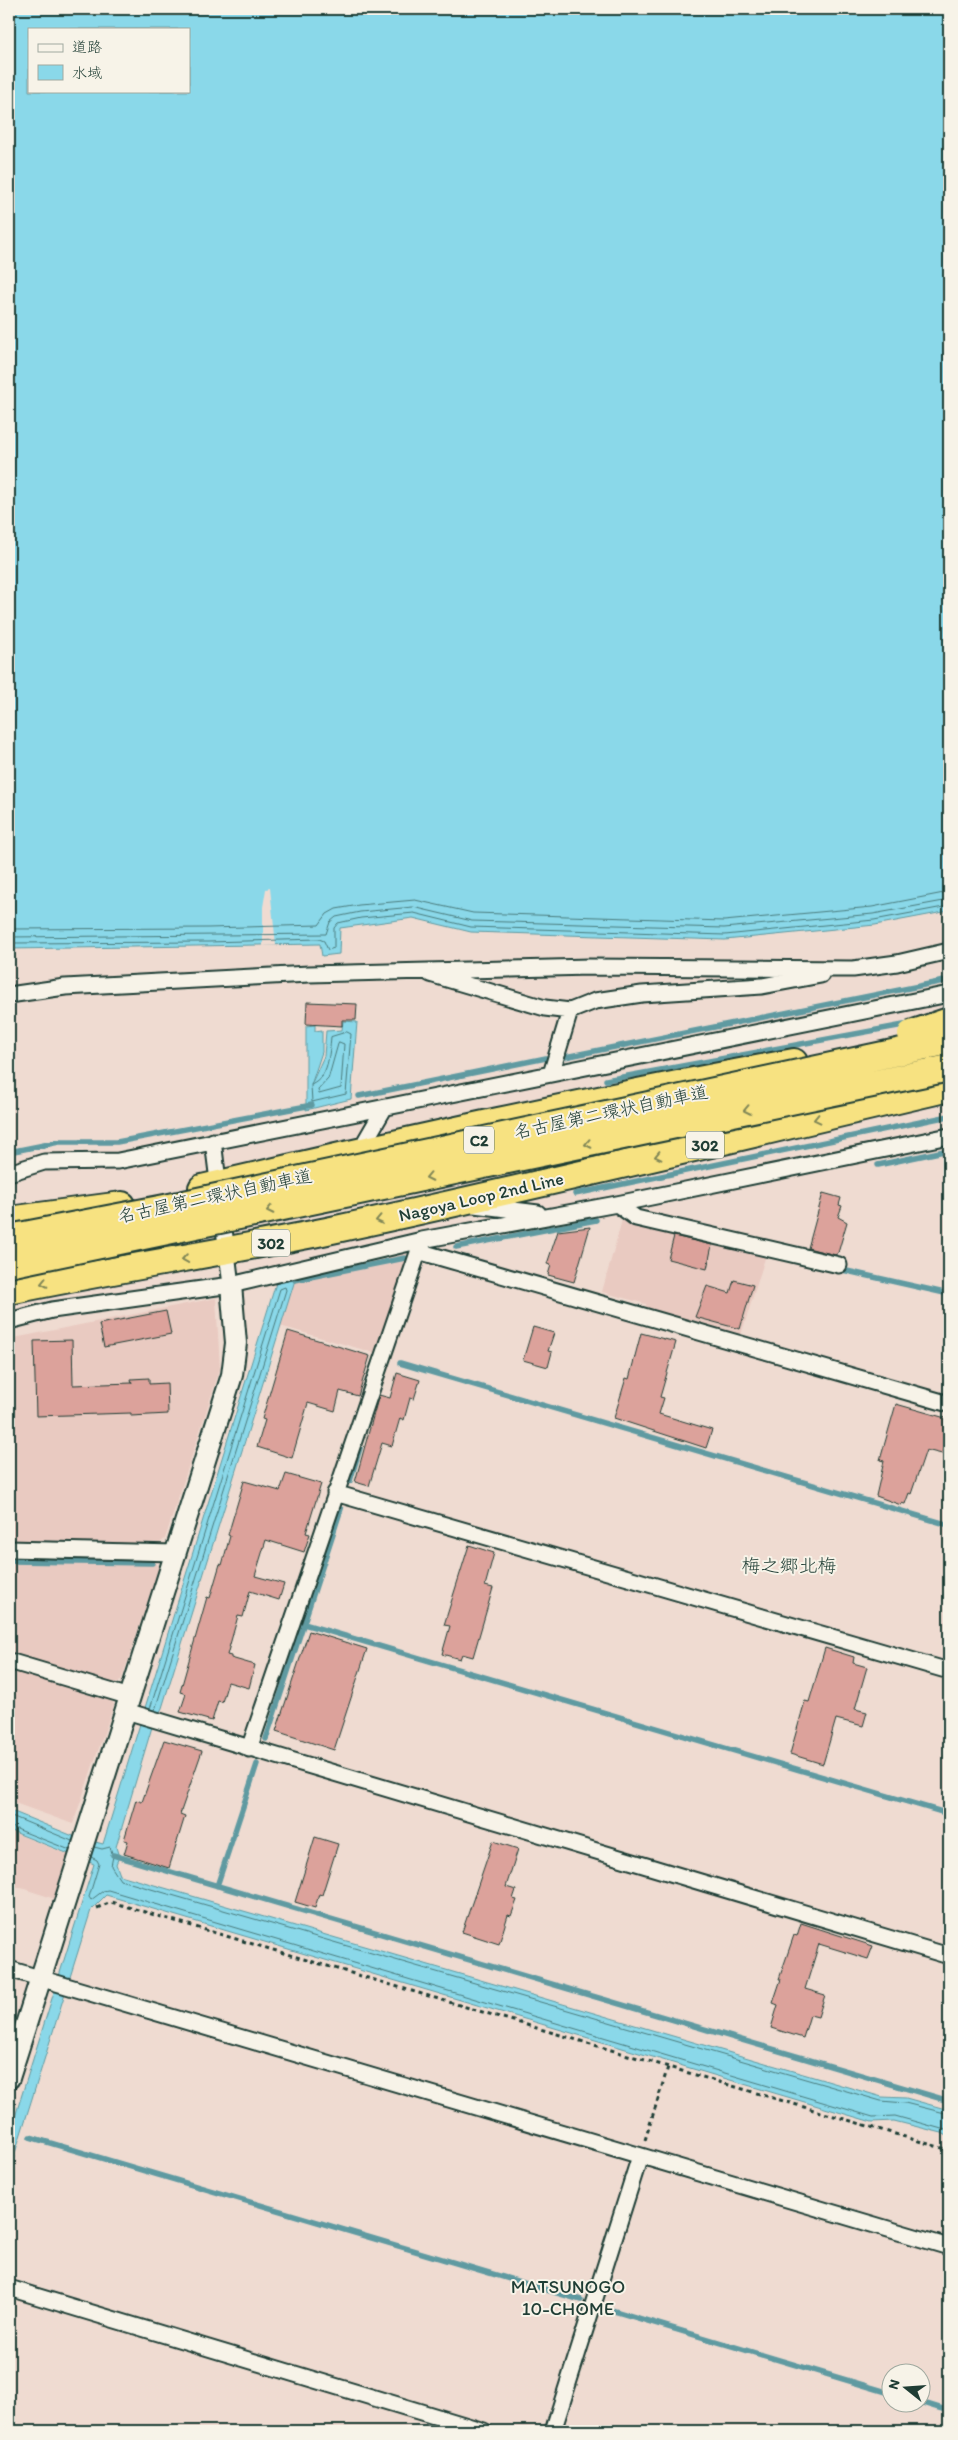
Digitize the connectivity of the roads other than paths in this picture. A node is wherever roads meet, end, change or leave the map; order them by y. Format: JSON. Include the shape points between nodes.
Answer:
{"nodes":[{"id":1,"x":949,"y":951,"type":"edge"},
{"id":2,"x":852,"y":969,"type":"junction"},
{"id":3,"x":420,"y":970,"type":"junction"},
{"id":4,"x":949,"y":994,"type":"edge"},
{"id":5,"x":9,"y":995,"type":"edge"},
{"id":6,"x":570,"y":1011,"type":"junction"},
{"id":7,"x":949,"y":1021,"type":"edge"},
{"id":8,"x":949,"y":1033,"type":"edge"},
{"id":9,"x":949,"y":1041,"type":"edge"},
{"id":10,"x":949,"y":1068,"type":"edge"},
{"id":11,"x":552,"y":1074,"type":"junction"},
{"id":12,"x":767,"y":1079,"type":"junction"},
{"id":13,"x":949,"y":1087,"type":"edge"},
{"id":14,"x":788,"y":1102,"type":"junction"},
{"id":15,"x":385,"y":1107,"type":"junction"},
{"id":16,"x":949,"y":1136,"type":"edge"},
{"id":17,"x":213,"y":1141,"type":"junction"},
{"id":18,"x":360,"y":1150,"type":"junction"},
{"id":19,"x":9,"y":1173,"type":"edge"},
{"id":20,"x":219,"y":1183,"type":"junction"},
{"id":21,"x":460,"y":1202,"type":"junction"},
{"id":22,"x":617,"y":1204,"type":"junction"},
{"id":23,"x":568,"y":1213,"type":"junction"},
{"id":24,"x":9,"y":1220,"type":"edge"},
{"id":25,"x":9,"y":1238,"type":"edge"},
{"id":26,"x":420,"y":1245,"type":"junction"},
{"id":27,"x":227,"y":1252,"type":"junction"},
{"id":28,"x":9,"y":1264,"type":"edge"},
{"id":29,"x":839,"y":1265,"type":"dead end"},
{"id":30,"x":79,"y":1276,"type":"junction"},
{"id":31,"x":231,"y":1285,"type":"junction"},
{"id":32,"x":9,"y":1291,"type":"edge"},
{"id":33,"x":52,"y":1310,"type":"junction"},
{"id":34,"x":9,"y":1321,"type":"edge"},
{"id":35,"x":949,"y":1404,"type":"edge"},
{"id":36,"x":335,"y":1493,"type":"junction"},
{"id":37,"x":9,"y":1548,"type":"edge"},
{"id":38,"x":175,"y":1553,"type":"junction"},
{"id":39,"x":9,"y":1661,"type":"edge"},
{"id":40,"x":949,"y":1671,"type":"edge"},
{"id":41,"x":131,"y":1707,"type":"junction"},
{"id":42,"x":249,"y":1749,"type":"junction"},
{"id":43,"x":949,"y":1956,"type":"edge"},
{"id":44,"x":9,"y":1968,"type":"edge"},
{"id":45,"x":45,"y":1979,"type":"junction"},
{"id":46,"x":9,"y":2078,"type":"edge"},
{"id":47,"x":640,"y":2156,"type":"junction"},
{"id":48,"x":949,"y":2248,"type":"edge"},
{"id":49,"x":9,"y":2288,"type":"edge"},
{"id":50,"x":484,"y":2431,"type":"edge"},
{"id":51,"x":554,"y":2431,"type":"edge"}],
"edges":[{"from":1,"to":2,"type":"street"},
{"from":2,"to":3,"type":"street","via":[[589,967]]},
{"from":2,"to":6,"type":"street","via":[[762,986],[642,994],[595,1001]]},
{"from":3,"to":5,"type":"street","via":[[65,987]]},
{"from":3,"to":6,"type":"street","via":[[545,1008]]},
{"from":4,"to":11,"type":"street"},
{"from":6,"to":11,"type":"street"},
{"from":7,"to":12,"type":"highway","bridge":true},
{"from":8,"to":18,"type":"highway","via":[[648,1088]]},
{"from":9,"to":12,"type":"highway","name":"名古屋第二環状自動車道","number":"C2","bridge":true},
{"from":10,"to":14,"type":"highway","name":"名古屋第二環状自動車道","number":"C2","bridge":true},
{"from":11,"to":15,"type":"street"},
{"from":12,"to":25,"type":"highway","name":"名古屋第二環状自動車道","number":"C2","bridge":true,"via":[[165,1208]]},
{"from":13,"to":14,"type":"highway","bridge":true},
{"from":13,"to":21,"type":"highway","name":"Nagoya Loop 2nd Line","number":"302","one_way":true},
{"from":14,"to":28,"type":"highway","name":"名古屋第二環状自動車道","number":"C2","one_way":true,"bridge":true},
{"from":15,"to":17,"type":"street"},
{"from":15,"to":18,"type":"street"},
{"from":16,"to":22,"type":"street"},
{"from":17,"to":19,"type":"street","via":[[118,1161],[44,1162]]},
{"from":17,"to":20,"type":"street"},
{"from":18,"to":20,"type":"highway"},
{"from":20,"to":24,"type":"highway","via":[[132,1204]]},
{"from":20,"to":27,"type":"street"},
{"from":21,"to":23,"type":"street","via":[[529,1214]]},
{"from":21,"to":27,"type":"highway","name":"Nagoya Loop 2nd Line","number":"302","one_way":true},
{"from":22,"to":23,"type":"street"},
{"from":22,"to":29,"type":"street","via":[[636,1218]]},
{"from":23,"to":26,"type":"street"},
{"from":26,"to":31,"type":"street"},
{"from":26,"to":35,"type":"street"},
{"from":26,"to":36,"type":"street"},
{"from":27,"to":30,"type":"highway","name":"Nagoya Loop 2nd Line","number":"302","one_way":true},
{"from":27,"to":31,"type":"street"},
{"from":30,"to":32,"type":"highway","name":"Nagoya Loop 2nd Line","number":"302","one_way":true},
{"from":30,"to":33,"type":"street"},
{"from":31,"to":33,"type":"street"},
{"from":31,"to":38,"type":"street","via":[[236,1344],[232,1375]]},
{"from":33,"to":34,"type":"street"},
{"from":36,"to":40,"type":"street"},
{"from":36,"to":42,"type":"street"},
{"from":37,"to":38,"type":"street"},
{"from":38,"to":41,"type":"street"},
{"from":39,"to":41,"type":"street"},
{"from":41,"to":42,"type":"street","via":[[161,1721]]},
{"from":41,"to":45,"type":"street","via":[[86,1834]]},
{"from":42,"to":43,"type":"street"},
{"from":44,"to":45,"type":"street"},
{"from":45,"to":46,"type":"street"},
{"from":45,"to":47,"type":"street"},
{"from":47,"to":48,"type":"street"},
{"from":47,"to":51,"type":"street"},
{"from":49,"to":50,"type":"street"}]}
